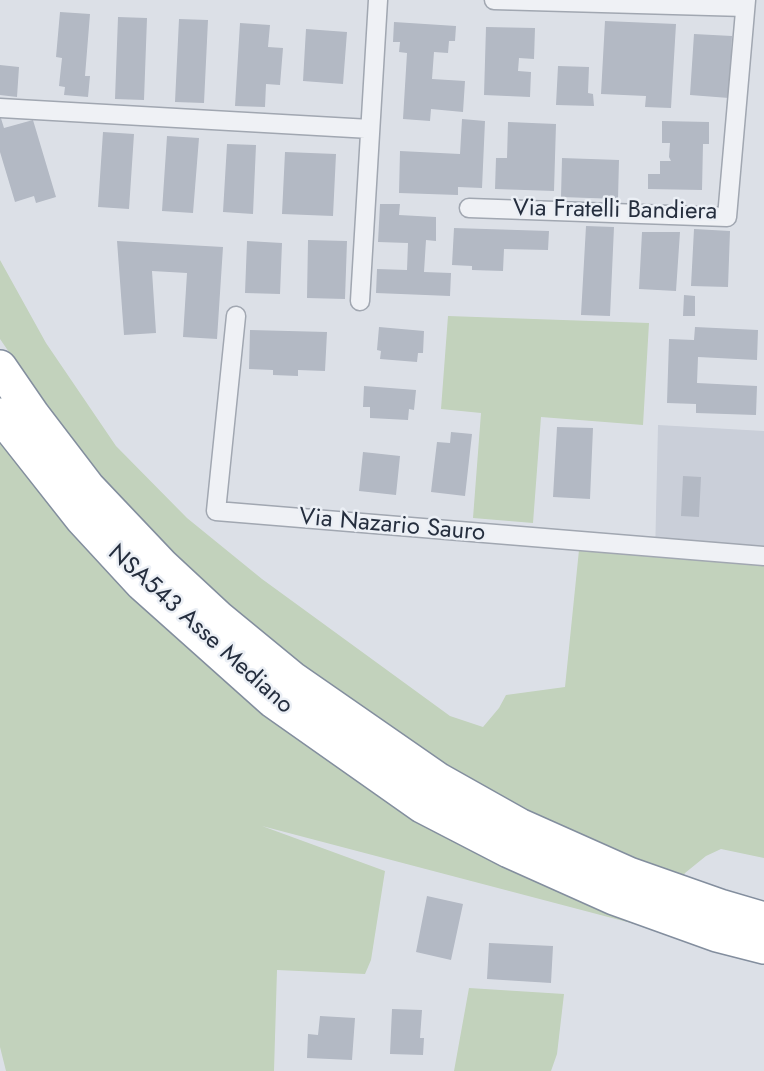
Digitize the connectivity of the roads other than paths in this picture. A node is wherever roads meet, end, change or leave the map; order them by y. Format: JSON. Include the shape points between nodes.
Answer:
{"nodes":[{"id":1,"x":378,"y":0,"type":"edge"},
{"id":2,"x":494,"y":0,"type":"edge"},
{"id":3,"x":745,"y":3,"type":"edge"},
{"id":4,"x":0,"y":108,"type":"edge"},
{"id":5,"x":370,"y":129,"type":"junction"},
{"id":6,"x":469,"y":208,"type":"dead end"},
{"id":7,"x":360,"y":302,"type":"dead end"},
{"id":8,"x":236,"y":316,"type":"dead end"},
{"id":9,"x":0,"y":367,"type":"edge"},
{"id":10,"x":0,"y":415,"type":"edge"},
{"id":11,"x":764,"y":556,"type":"edge"},
{"id":12,"x":431,"y":793,"type":"junction"},
{"id":13,"x":764,"y":919,"type":"edge"},
{"id":14,"x":764,"y":947,"type":"edge"}],
"edges":[{"from":1,"to":5,"type":"street"},
{"from":2,"to":3,"type":"street"},
{"from":3,"to":6,"type":"street","name":"Via Fratelli Bandiera","via":[[728,217]]},
{"from":4,"to":5,"type":"street"},
{"from":5,"to":7,"type":"street"},
{"from":8,"to":11,"type":"street","name":"Via Nazario Sauro","via":[[216,511]]},
{"from":9,"to":12,"type":"highway","name":"NSA543 Asse Mediano","via":[[88,487],[162,565],[219,618]]},
{"from":10,"to":12,"type":"highway","name":"NSA543 Asse Mediano","via":[[82,519],[142,584],[273,701]]},
{"from":12,"to":13,"type":"highway","via":[[519,825],[629,874]]},
{"from":12,"to":14,"type":"highway","name":"NSA543 Asse Mediano","via":[[510,851],[614,898],[717,935]]}]}
